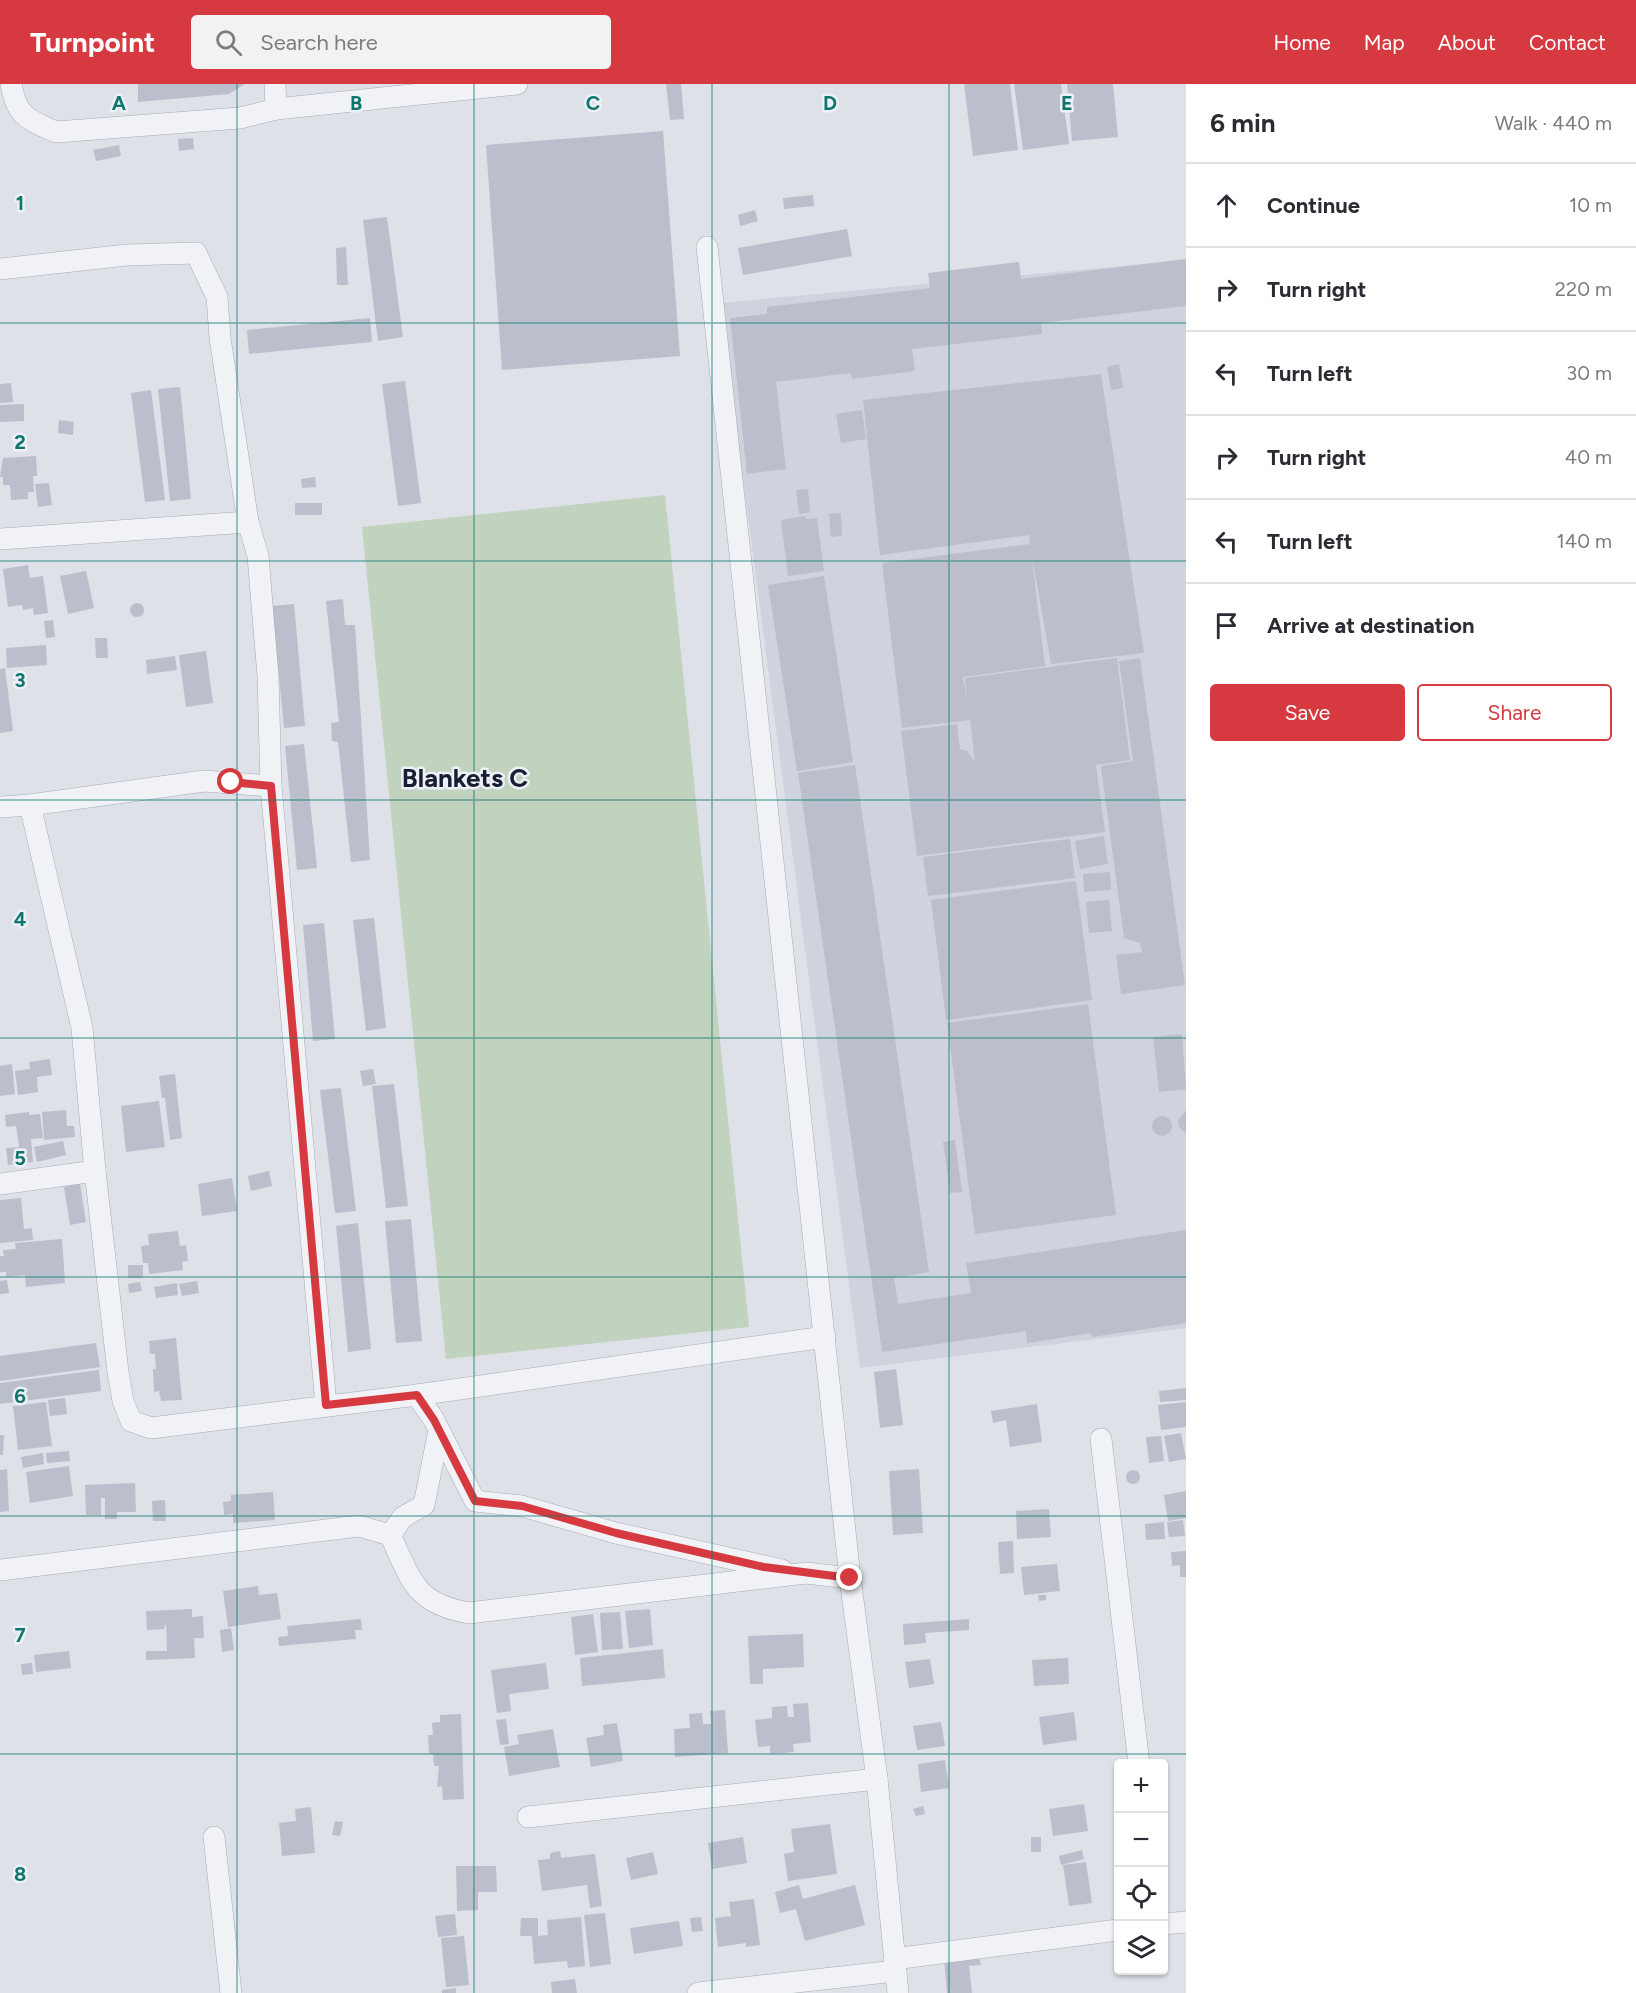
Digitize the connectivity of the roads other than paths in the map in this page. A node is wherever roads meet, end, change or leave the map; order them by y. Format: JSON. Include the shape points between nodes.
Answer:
{"nodes":[{"id":1,"x":12,"y":84,"type":"edge"},
{"id":2,"x":275,"y":84,"type":"edge"},
{"id":3,"x":516,"y":84,"type":"edge"},
{"id":4,"x":276,"y":109,"type":"junction"},
{"id":5,"x":707,"y":247,"type":"dead end"},
{"id":6,"x":0,"y":269,"type":"edge"},
{"id":7,"x":248,"y":522,"type":"junction"},
{"id":8,"x":0,"y":539,"type":"edge"},
{"id":9,"x":271,"y":786,"type":"junction"},
{"id":10,"x":30,"y":806,"type":"junction"},
{"id":11,"x":0,"y":807,"type":"edge"},
{"id":12,"x":94,"y":1171,"type":"junction"},
{"id":13,"x":0,"y":1184,"type":"edge"},
{"id":14,"x":825,"y":1337,"type":"junction"},
{"id":15,"x":417,"y":1395,"type":"junction"},
{"id":16,"x":326,"y":1405,"type":"junction"},
{"id":17,"x":439,"y":1430,"type":"junction"},
{"id":18,"x":1101,"y":1439,"type":"dead end"},
{"id":19,"x":390,"y":1535,"type":"junction"},
{"id":20,"x":0,"y":1570,"type":"edge"},
{"id":21,"x":806,"y":1573,"type":"junction"},
{"id":22,"x":850,"y":1578,"type":"junction"},
{"id":23,"x":1138,"y":1759,"type":"edge"},
{"id":24,"x":877,"y":1779,"type":"junction"},
{"id":25,"x":528,"y":1817,"type":"dead end"},
{"id":26,"x":214,"y":1837,"type":"dead end"},
{"id":27,"x":1186,"y":1922,"type":"edge"},
{"id":28,"x":1168,"y":1924,"type":"edge"},
{"id":29,"x":1114,"y":1930,"type":"edge"},
{"id":30,"x":894,"y":1965,"type":"junction"},
{"id":31,"x":231,"y":1993,"type":"edge"},
{"id":32,"x":698,"y":1993,"type":"edge"},
{"id":33,"x":898,"y":1993,"type":"edge"}],
"edges":[{"from":1,"to":4,"type":"street","via":[[15,107],[33,122],[56,132],[240,118]]},
{"from":2,"to":4,"type":"street"},
{"from":3,"to":4,"type":"street"},
{"from":5,"to":14,"type":"street"},
{"from":6,"to":7,"type":"street","via":[[127,255],[195,253],[217,297]]},
{"from":7,"to":8,"type":"street"},
{"from":7,"to":9,"type":"street","via":[[258,556],[268,676]]},
{"from":9,"to":10,"type":"street","via":[[204,781]]},
{"from":9,"to":16,"type":"street"},
{"from":10,"to":11,"type":"street"},
{"from":10,"to":12,"type":"street","via":[[82,1028]]},
{"from":12,"to":13,"type":"street"},
{"from":12,"to":16,"type":"street","via":[[118,1372],[131,1421],[151,1428]]},
{"from":14,"to":15,"type":"street"},
{"from":14,"to":22,"type":"street"},
{"from":15,"to":16,"type":"street"},
{"from":15,"to":17,"type":"street"},
{"from":17,"to":19,"type":"street","via":[[424,1504],[403,1517]]},
{"from":17,"to":21,"type":"street","via":[[475,1501],[522,1506],[616,1533]]},
{"from":18,"to":23,"type":"street"},
{"from":19,"to":20,"type":"street","via":[[359,1526]]},
{"from":19,"to":21,"type":"street","via":[[418,1592],[443,1608],[469,1613]]},
{"from":21,"to":22,"type":"street"},
{"from":22,"to":24,"type":"street"},
{"from":24,"to":25,"type":"street"},
{"from":24,"to":30,"type":"street"},
{"from":26,"to":31,"type":"street"},
{"from":27,"to":28,"type":"street"},
{"from":29,"to":30,"type":"street"},
{"from":30,"to":32,"type":"street"},
{"from":30,"to":33,"type":"street"}]}
